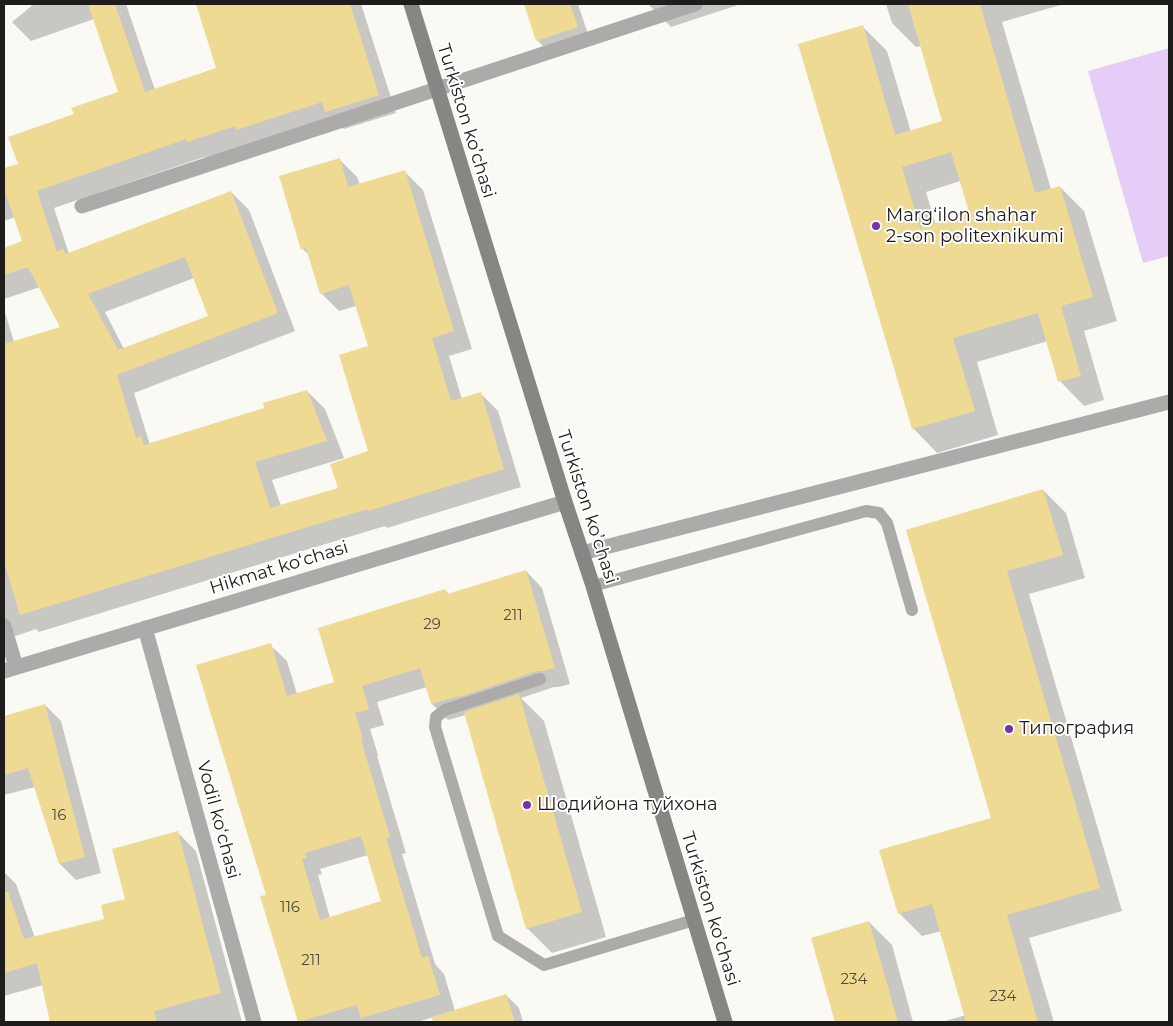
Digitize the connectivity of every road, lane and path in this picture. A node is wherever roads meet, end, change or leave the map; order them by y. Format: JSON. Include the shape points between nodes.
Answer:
{"nodes":[{"id":1,"x":411,"y":4,"type":"edge"},
{"id":2,"x":695,"y":4,"type":"edge"},
{"id":3,"x":437,"y":89,"type":"junction"},
{"id":4,"x":82,"y":206,"type":"dead end"},
{"id":5,"x":1169,"y":402,"type":"edge"},
{"id":6,"x":565,"y":502,"type":"junction"},
{"id":7,"x":582,"y":553,"type":"junction"},
{"id":8,"x":593,"y":586,"type":"junction"},
{"id":9,"x":912,"y":610,"type":"dead end"},
{"id":10,"x":4,"y":626,"type":"edge"},
{"id":11,"x":146,"y":628,"type":"junction"},
{"id":12,"x":10,"y":669,"type":"edge"},
{"id":13,"x":540,"y":679,"type":"dead end"},
{"id":14,"x":694,"y":920,"type":"junction"},
{"id":15,"x":254,"y":1022,"type":"edge"},
{"id":16,"x":725,"y":1022,"type":"edge"}],
"edges":[{"from":1,"to":3,"type":"main road","name":"Turkiston ko’chasi"},
{"from":2,"to":3,"type":"street"},
{"from":3,"to":4,"type":"street"},
{"from":3,"to":6,"type":"main road","name":"Turkiston ko’chasi"},
{"from":5,"to":7,"type":"street"},
{"from":6,"to":7,"type":"main road","name":"Turkiston ko’chasi"},
{"from":6,"to":11,"type":"street","name":"Hikmat koʻchasi"},
{"from":7,"to":8,"type":"main road","name":"Turkiston ko’chasi"},
{"from":8,"to":9,"type":"lane","via":[[866,511],[879,513],[887,523]]},
{"from":8,"to":14,"type":"main road","name":"Turkiston ko’chasi"},
{"from":10,"to":12,"type":"street"},
{"from":11,"to":12,"type":"street","name":"Hikmat koʻchasi"},
{"from":11,"to":15,"type":"street","name":"Vodil koʻchasi"},
{"from":13,"to":14,"type":"lane","via":[[444,710],[436,717],[435,727],[498,936],[544,965]]},
{"from":14,"to":16,"type":"main road","name":"Turkiston ko’chasi"}]}
